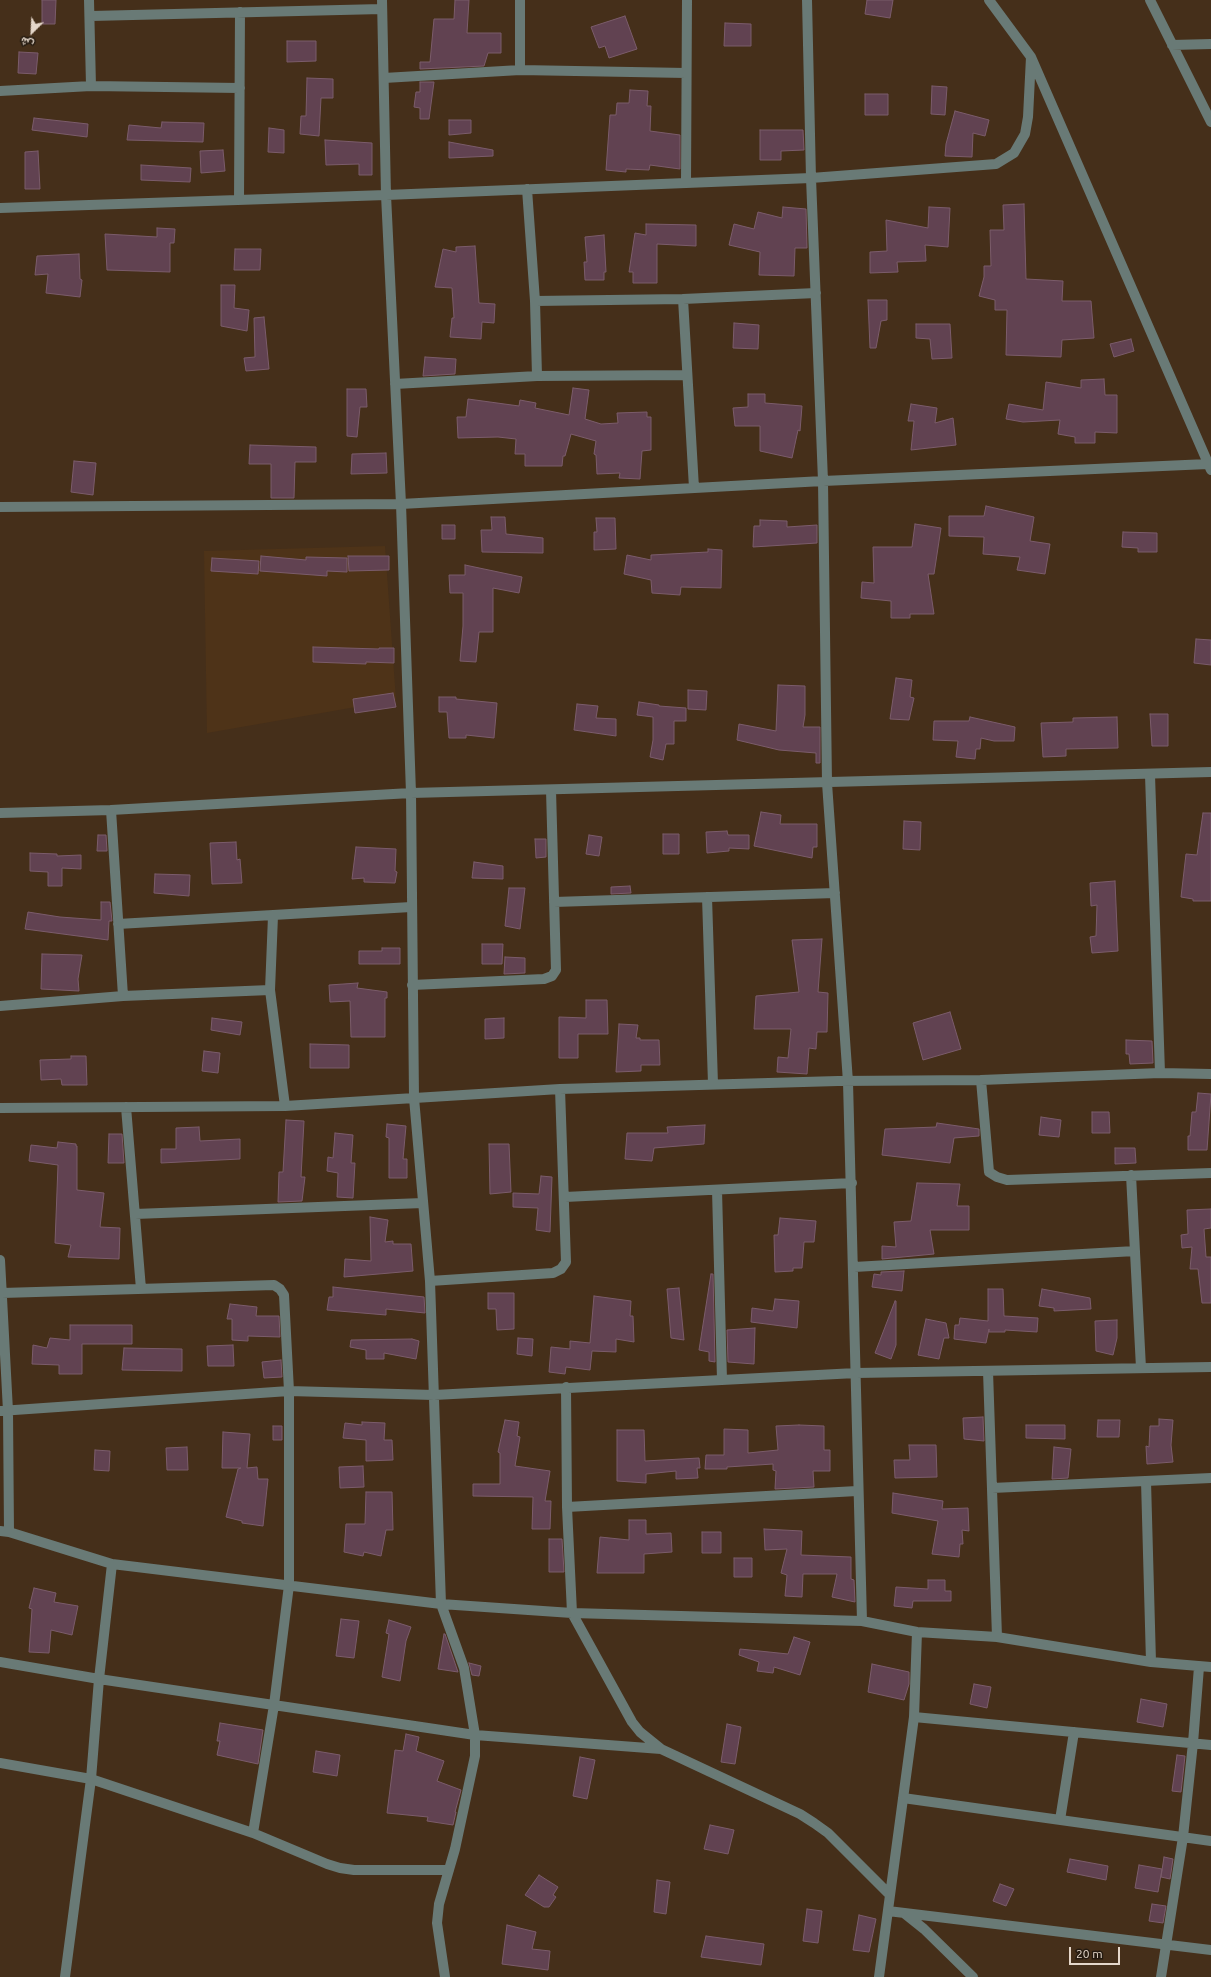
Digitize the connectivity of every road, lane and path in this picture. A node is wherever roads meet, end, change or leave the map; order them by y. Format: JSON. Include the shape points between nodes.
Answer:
{"nodes":[{"id":1,"x":89,"y":0,"type":"edge"},
{"id":2,"x":520,"y":0,"type":"edge"},
{"id":3,"x":687,"y":0,"type":"edge"},
{"id":4,"x":800,"y":0,"type":"edge"},
{"id":5,"x":807,"y":0,"type":"edge"},
{"id":6,"x":989,"y":0,"type":"edge"},
{"id":7,"x":1150,"y":0,"type":"edge"},
{"id":8,"x":382,"y":4,"type":"edge"},
{"id":9,"x":240,"y":12,"type":"junction"},
{"id":10,"x":91,"y":16,"type":"junction"},
{"id":11,"x":1211,"y":44,"type":"edge"},
{"id":12,"x":1172,"y":45,"type":"junction"},
{"id":13,"x":1031,"y":56,"type":"junction"},
{"id":14,"x":520,"y":70,"type":"junction"},
{"id":15,"x":686,"y":73,"type":"junction"},
{"id":16,"x":384,"y":78,"type":"junction"},
{"id":17,"x":91,"y":86,"type":"junction"},
{"id":18,"x":240,"y":88,"type":"junction"},
{"id":19,"x":0,"y":91,"type":"edge"},
{"id":20,"x":1211,"y":122,"type":"edge"},
{"id":21,"x":811,"y":178,"type":"junction"},
{"id":22,"x":686,"y":183,"type":"junction"},
{"id":23,"x":527,"y":189,"type":"junction"},
{"id":24,"x":386,"y":195,"type":"junction"},
{"id":25,"x":239,"y":200,"type":"junction"},
{"id":26,"x":0,"y":208,"type":"edge"},
{"id":27,"x":816,"y":293,"type":"junction"},
{"id":28,"x":683,"y":299,"type":"junction"},
{"id":29,"x":534,"y":301,"type":"junction"},
{"id":30,"x":687,"y":375,"type":"junction"},
{"id":31,"x":537,"y":376,"type":"junction"},
{"id":32,"x":395,"y":384,"type":"junction"},
{"id":33,"x":1209,"y":467,"type":"edge"},
{"id":34,"x":822,"y":481,"type":"junction"},
{"id":35,"x":694,"y":488,"type":"junction"},
{"id":36,"x":401,"y":504,"type":"junction"},
{"id":37,"x":0,"y":507,"type":"edge"},
{"id":38,"x":1211,"y":772,"type":"edge"},
{"id":39,"x":1150,"y":775,"type":"junction"},
{"id":40,"x":826,"y":783,"type":"junction"},
{"id":41,"x":551,"y":790,"type":"junction"},
{"id":42,"x":411,"y":793,"type":"junction"},
{"id":43,"x":111,"y":810,"type":"junction"},
{"id":44,"x":0,"y":813,"type":"edge"},
{"id":45,"x":834,"y":893,"type":"junction"},
{"id":46,"x":707,"y":897,"type":"junction"},
{"id":47,"x":554,"y":902,"type":"junction"},
{"id":48,"x":411,"y":907,"type":"junction"},
{"id":49,"x":273,"y":916,"type":"junction"},
{"id":50,"x":118,"y":924,"type":"junction"},
{"id":51,"x":412,"y":985,"type":"junction"},
{"id":52,"x":270,"y":990,"type":"junction"},
{"id":53,"x":123,"y":996,"type":"junction"},
{"id":54,"x":0,"y":1006,"type":"edge"},
{"id":55,"x":1160,"y":1073,"type":"junction"},
{"id":56,"x":1211,"y":1074,"type":"edge"},
{"id":57,"x":981,"y":1080,"type":"junction"},
{"id":58,"x":848,"y":1082,"type":"junction"},
{"id":59,"x":713,"y":1084,"type":"junction"},
{"id":60,"x":560,"y":1089,"type":"junction"},
{"id":61,"x":414,"y":1098,"type":"junction"},
{"id":62,"x":285,"y":1106,"type":"junction"},
{"id":63,"x":126,"y":1107,"type":"junction"},
{"id":64,"x":0,"y":1108,"type":"edge"},
{"id":65,"x":1211,"y":1173,"type":"edge"},
{"id":66,"x":1131,"y":1175,"type":"junction"},
{"id":67,"x":852,"y":1183,"type":"junction"},
{"id":68,"x":717,"y":1190,"type":"junction"},
{"id":69,"x":565,"y":1197,"type":"junction"},
{"id":70,"x":423,"y":1203,"type":"junction"},
{"id":71,"x":135,"y":1214,"type":"junction"},
{"id":72,"x":1135,"y":1251,"type":"junction"},
{"id":73,"x":0,"y":1260,"type":"edge"},
{"id":74,"x":854,"y":1267,"type":"junction"},
{"id":75,"x":430,"y":1281,"type":"junction"},
{"id":76,"x":141,"y":1289,"type":"junction"},
{"id":77,"x":2,"y":1293,"type":"junction"},
{"id":78,"x":1211,"y":1367,"type":"edge"},
{"id":79,"x":1141,"y":1368,"type":"junction"},
{"id":80,"x":988,"y":1371,"type":"junction"},
{"id":81,"x":856,"y":1374,"type":"junction"},
{"id":82,"x":722,"y":1380,"type":"junction"},
{"id":83,"x":566,"y":1387,"type":"junction"},
{"id":84,"x":289,"y":1391,"type":"junction"},
{"id":85,"x":434,"y":1395,"type":"junction"},
{"id":86,"x":4,"y":1411,"type":"edge"},
{"id":87,"x":1211,"y":1478,"type":"edge"},
{"id":88,"x":1146,"y":1481,"type":"junction"},
{"id":89,"x":992,"y":1488,"type":"junction"},
{"id":90,"x":858,"y":1491,"type":"junction"},
{"id":91,"x":567,"y":1507,"type":"junction"},
{"id":92,"x":4,"y":1532,"type":"edge"},
{"id":93,"x":112,"y":1564,"type":"junction"},
{"id":94,"x":289,"y":1585,"type":"junction"},
{"id":95,"x":440,"y":1604,"type":"junction"},
{"id":96,"x":572,"y":1613,"type":"junction"},
{"id":97,"x":862,"y":1621,"type":"junction"},
{"id":98,"x":917,"y":1632,"type":"junction"},
{"id":99,"x":997,"y":1637,"type":"junction"},
{"id":100,"x":0,"y":1662,"type":"edge"},
{"id":101,"x":1151,"y":1662,"type":"junction"},
{"id":102,"x":1199,"y":1667,"type":"junction"},
{"id":103,"x":1211,"y":1667,"type":"edge"},
{"id":104,"x":100,"y":1679,"type":"junction"},
{"id":105,"x":274,"y":1704,"type":"junction"},
{"id":106,"x":914,"y":1717,"type":"junction"},
{"id":107,"x":1074,"y":1732,"type":"junction"},
{"id":108,"x":476,"y":1735,"type":"junction"},
{"id":109,"x":1193,"y":1743,"type":"junction"},
{"id":110,"x":1211,"y":1745,"type":"edge"},
{"id":111,"x":661,"y":1749,"type":"junction"},
{"id":112,"x":0,"y":1764,"type":"edge"},
{"id":113,"x":92,"y":1779,"type":"junction"},
{"id":114,"x":903,"y":1798,"type":"junction"},
{"id":115,"x":1060,"y":1820,"type":"junction"},
{"id":116,"x":253,"y":1833,"type":"junction"},
{"id":117,"x":1183,"y":1837,"type":"junction"},
{"id":118,"x":1211,"y":1841,"type":"edge"},
{"id":119,"x":449,"y":1870,"type":"junction"},
{"id":120,"x":890,"y":1896,"type":"junction"},
{"id":121,"x":888,"y":1911,"type":"junction"},
{"id":122,"x":903,"y":1913,"type":"junction"},
{"id":123,"x":1165,"y":1944,"type":"junction"},
{"id":124,"x":1211,"y":1950,"type":"edge"},
{"id":125,"x":65,"y":1977,"type":"edge"},
{"id":126,"x":445,"y":1977,"type":"edge"},
{"id":127,"x":879,"y":1977,"type":"edge"},
{"id":128,"x":973,"y":1977,"type":"edge"},
{"id":129,"x":1161,"y":1977,"type":"edge"}],
"edges":[{"from":1,"to":10,"type":"street"},
{"from":2,"to":14,"type":"street"},
{"from":3,"to":15,"type":"street"},
{"from":4,"to":5,"type":"street"},
{"from":5,"to":21,"type":"street"},
{"from":6,"to":13,"type":"street"},
{"from":7,"to":12,"type":"street"},
{"from":8,"to":9,"type":"street"},
{"from":8,"to":16,"type":"street"},
{"from":9,"to":10,"type":"street"},
{"from":9,"to":18,"type":"street"},
{"from":10,"to":17,"type":"street"},
{"from":11,"to":12,"type":"street"},
{"from":12,"to":20,"type":"street"},
{"from":13,"to":21,"type":"street","via":[[1025,134],[1014,153],[996,164]]},
{"from":13,"to":33,"type":"street"},
{"from":14,"to":15,"type":"street"},
{"from":14,"to":16,"type":"street"},
{"from":15,"to":22,"type":"street"},
{"from":16,"to":24,"type":"street"},
{"from":17,"to":18,"type":"street"},
{"from":17,"to":19,"type":"street"},
{"from":18,"to":25,"type":"street"},
{"from":21,"to":22,"type":"street"},
{"from":21,"to":27,"type":"street"},
{"from":22,"to":23,"type":"street"},
{"from":23,"to":24,"type":"street"},
{"from":23,"to":29,"type":"street"},
{"from":24,"to":25,"type":"street"},
{"from":24,"to":32,"type":"street"},
{"from":25,"to":26,"type":"street"},
{"from":27,"to":28,"type":"street"},
{"from":27,"to":34,"type":"street"},
{"from":28,"to":29,"type":"street"},
{"from":28,"to":30,"type":"street"},
{"from":29,"to":31,"type":"street"},
{"from":30,"to":31,"type":"street"},
{"from":30,"to":35,"type":"street"},
{"from":31,"to":32,"type":"street"},
{"from":32,"to":36,"type":"street"},
{"from":33,"to":34,"type":"street"},
{"from":34,"to":35,"type":"street"},
{"from":34,"to":40,"type":"street"},
{"from":35,"to":36,"type":"street"},
{"from":36,"to":37,"type":"street"},
{"from":36,"to":42,"type":"street"},
{"from":38,"to":39,"type":"street"},
{"from":39,"to":40,"type":"street"},
{"from":39,"to":55,"type":"street"},
{"from":40,"to":41,"type":"street"},
{"from":40,"to":45,"type":"street"},
{"from":41,"to":42,"type":"street"},
{"from":41,"to":47,"type":"street"},
{"from":42,"to":43,"type":"street"},
{"from":42,"to":48,"type":"street"},
{"from":43,"to":44,"type":"street"},
{"from":43,"to":50,"type":"street"},
{"from":45,"to":46,"type":"street"},
{"from":45,"to":58,"type":"street"},
{"from":46,"to":47,"type":"street"},
{"from":46,"to":59,"type":"street"},
{"from":47,"to":51,"type":"street","via":[[556,970],[552,976],[544,979]]},
{"from":48,"to":49,"type":"street"},
{"from":48,"to":51,"type":"street"},
{"from":49,"to":50,"type":"street"},
{"from":49,"to":52,"type":"street"},
{"from":50,"to":53,"type":"street"},
{"from":51,"to":61,"type":"street"},
{"from":52,"to":53,"type":"street"},
{"from":52,"to":62,"type":"street"},
{"from":53,"to":54,"type":"street"},
{"from":55,"to":56,"type":"street"},
{"from":55,"to":57,"type":"street"},
{"from":57,"to":58,"type":"street"},
{"from":57,"to":66,"type":"street","via":[[989,1172],[1007,1180]]},
{"from":58,"to":59,"type":"street"},
{"from":58,"to":67,"type":"street"},
{"from":59,"to":60,"type":"street"},
{"from":60,"to":61,"type":"street"},
{"from":60,"to":69,"type":"street"},
{"from":61,"to":62,"type":"street"},
{"from":61,"to":70,"type":"street"},
{"from":62,"to":63,"type":"street"},
{"from":63,"to":64,"type":"street"},
{"from":63,"to":71,"type":"street"},
{"from":65,"to":66,"type":"street"},
{"from":66,"to":72,"type":"street"},
{"from":67,"to":68,"type":"street"},
{"from":67,"to":74,"type":"street"},
{"from":68,"to":69,"type":"street"},
{"from":68,"to":82,"type":"street"},
{"from":69,"to":75,"type":"street","via":[[566,1262],[561,1269],[553,1273]]},
{"from":70,"to":71,"type":"street"},
{"from":70,"to":75,"type":"street"},
{"from":71,"to":76,"type":"street"},
{"from":72,"to":74,"type":"street"},
{"from":72,"to":79,"type":"street"},
{"from":73,"to":77,"type":"street"},
{"from":74,"to":81,"type":"street"},
{"from":75,"to":85,"type":"street"},
{"from":76,"to":77,"type":"street"},
{"from":76,"to":84,"type":"street","via":[[274,1285],[280,1289],[284,1295]]},
{"from":77,"to":86,"type":"street"},
{"from":78,"to":79,"type":"street"},
{"from":79,"to":80,"type":"street"},
{"from":80,"to":81,"type":"street"},
{"from":80,"to":89,"type":"street"},
{"from":81,"to":82,"type":"street"},
{"from":81,"to":90,"type":"street"},
{"from":82,"to":83,"type":"street"},
{"from":83,"to":85,"type":"street"},
{"from":83,"to":91,"type":"street"},
{"from":84,"to":85,"type":"street"},
{"from":84,"to":86,"type":"street"},
{"from":84,"to":94,"type":"street"},
{"from":85,"to":95,"type":"street"},
{"from":86,"to":92,"type":"street"},
{"from":87,"to":88,"type":"street"},
{"from":88,"to":89,"type":"street"},
{"from":88,"to":101,"type":"street"},
{"from":89,"to":99,"type":"street"},
{"from":90,"to":91,"type":"street"},
{"from":90,"to":97,"type":"street"},
{"from":91,"to":96,"type":"street"},
{"from":92,"to":93,"type":"street"},
{"from":93,"to":94,"type":"street"},
{"from":93,"to":104,"type":"street"},
{"from":94,"to":95,"type":"street"},
{"from":94,"to":105,"type":"street"},
{"from":95,"to":96,"type":"street"},
{"from":95,"to":108,"type":"street","via":[[464,1668]]},
{"from":96,"to":97,"type":"street"},
{"from":96,"to":111,"type":"street","via":[[632,1722]]},
{"from":97,"to":98,"type":"street"},
{"from":98,"to":99,"type":"street"},
{"from":98,"to":106,"type":"street"},
{"from":99,"to":101,"type":"street"},
{"from":100,"to":104,"type":"street"},
{"from":101,"to":102,"type":"street"},
{"from":102,"to":103,"type":"street"},
{"from":102,"to":109,"type":"street"},
{"from":104,"to":105,"type":"street"},
{"from":104,"to":113,"type":"street"},
{"from":105,"to":108,"type":"street"},
{"from":105,"to":116,"type":"street"},
{"from":106,"to":107,"type":"street"},
{"from":106,"to":114,"type":"street"},
{"from":107,"to":109,"type":"street"},
{"from":107,"to":115,"type":"street"},
{"from":108,"to":111,"type":"street"},
{"from":108,"to":119,"type":"street","via":[[475,1756]]},
{"from":109,"to":110,"type":"street"},
{"from":109,"to":117,"type":"street"},
{"from":111,"to":120,"type":"street","via":[[800,1814],[828,1832]]},
{"from":112,"to":113,"type":"street"},
{"from":113,"to":116,"type":"street"},
{"from":113,"to":125,"type":"street"},
{"from":114,"to":115,"type":"street"},
{"from":114,"to":120,"type":"street"},
{"from":115,"to":117,"type":"street"},
{"from":116,"to":119,"type":"street","via":[[340,1868]]},
{"from":117,"to":118,"type":"street"},
{"from":117,"to":123,"type":"street"},
{"from":119,"to":126,"type":"street","via":[[439,1904],[437,1922]]},
{"from":120,"to":121,"type":"street"},
{"from":121,"to":122,"type":"street"},
{"from":121,"to":127,"type":"street"},
{"from":122,"to":123,"type":"street"},
{"from":122,"to":128,"type":"street"},
{"from":123,"to":124,"type":"street"},
{"from":123,"to":129,"type":"street"}]}
